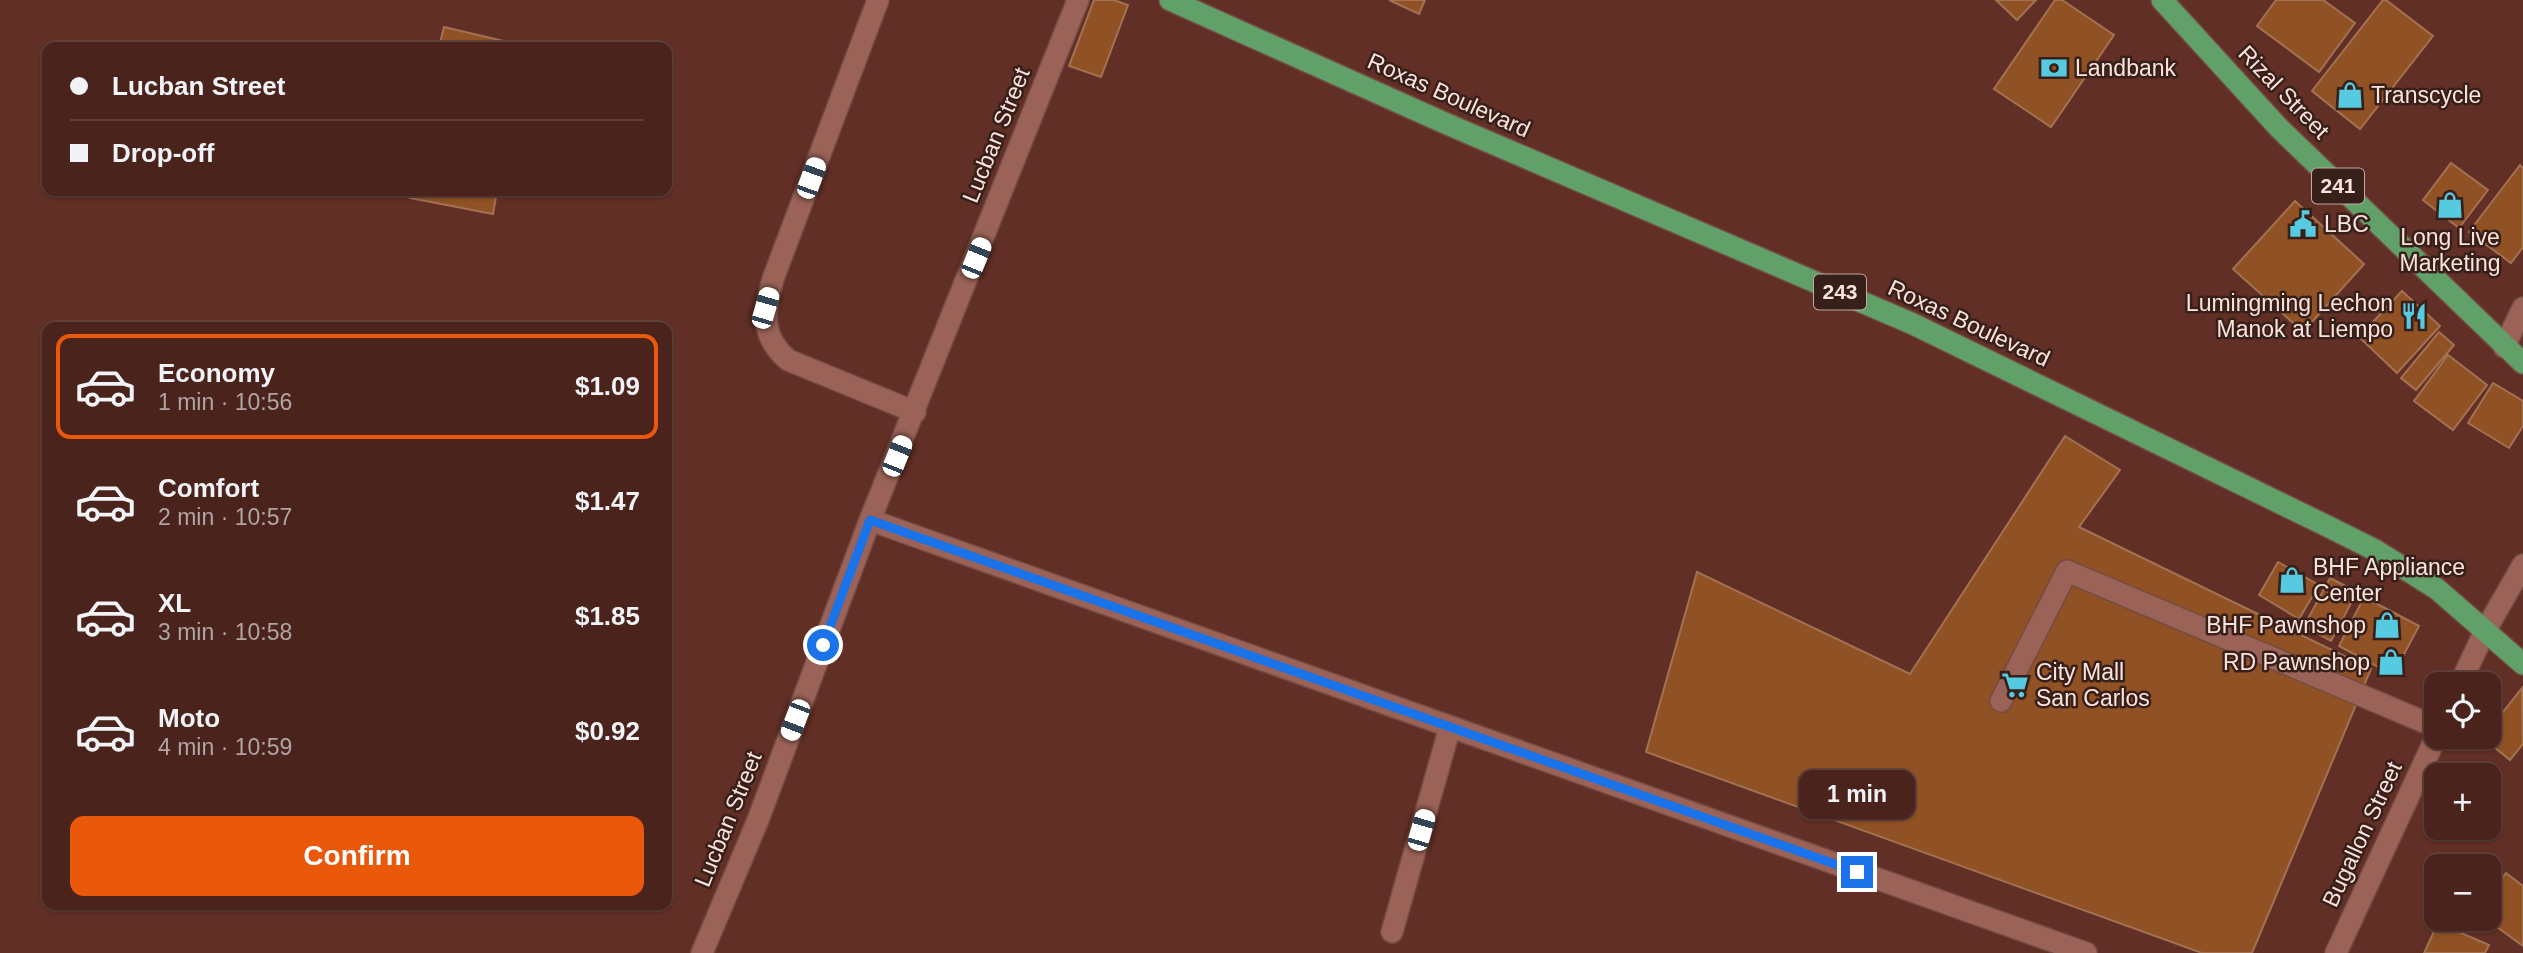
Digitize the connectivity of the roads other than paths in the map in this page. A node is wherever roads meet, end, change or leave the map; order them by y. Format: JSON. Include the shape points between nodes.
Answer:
{"nodes":[{"id":1,"x":878,"y":0,"type":"edge"},
{"id":2,"x":1078,"y":0,"type":"edge"},
{"id":3,"x":1170,"y":0,"type":"edge"},
{"id":4,"x":2162,"y":0,"type":"edge"},
{"id":5,"x":2523,"y":308,"type":"edge"},
{"id":6,"x":2504,"y":347,"type":"junction"},
{"id":7,"x":2523,"y":363,"type":"edge"},
{"id":8,"x":915,"y":412,"type":"junction"},
{"id":9,"x":870,"y":520,"type":"junction"},
{"id":10,"x":2523,"y":565,"type":"edge"},
{"id":11,"x":2485,"y":631,"type":"junction"},
{"id":12,"x":2523,"y":664,"type":"edge"},
{"id":13,"x":2466,"y":672,"type":"edge"},
{"id":14,"x":2001,"y":701,"type":"dead end"},
{"id":15,"x":2424,"y":722,"type":"edge"},
{"id":16,"x":1450,"y":727,"type":"junction"},
{"id":17,"x":2430,"y":749,"type":"edge"},
{"id":18,"x":1392,"y":932,"type":"dead end"},
{"id":19,"x":702,"y":953,"type":"edge"},
{"id":20,"x":2086,"y":953,"type":"edge"},
{"id":21,"x":2336,"y":953,"type":"edge"}],
"edges":[{"from":1,"to":8,"type":"street","via":[[765,308],[772,347],[788,360]]},
{"from":2,"to":8,"type":"street","name":"Lucban Street"},
{"from":3,"to":11,"type":"main road","name":"Roxas Boulevard","number":"243","via":[[1913,324],[2375,550],[2437,589]]},
{"from":4,"to":6,"type":"main road","name":"Rizal Street","number":"241","via":[[2279,128]]},
{"from":5,"to":6,"type":"street"},
{"from":6,"to":7,"type":"main road","name":"Rizal Street","number":"241"},
{"from":8,"to":9,"type":"street","name":"Lucban Street"},
{"from":9,"to":16,"type":"street"},
{"from":9,"to":19,"type":"street","name":"Lucban Street","via":[[758,820]]},
{"from":10,"to":11,"type":"street"},
{"from":11,"to":12,"type":"main road","name":"Roxas Boulevard","number":"243"},
{"from":11,"to":13,"type":"street"},
{"from":14,"to":15,"type":"street","via":[[2067,571]]},
{"from":16,"to":18,"type":"street"},
{"from":16,"to":20,"type":"street"},
{"from":17,"to":21,"type":"street","name":"Bugallon Street"}]}
